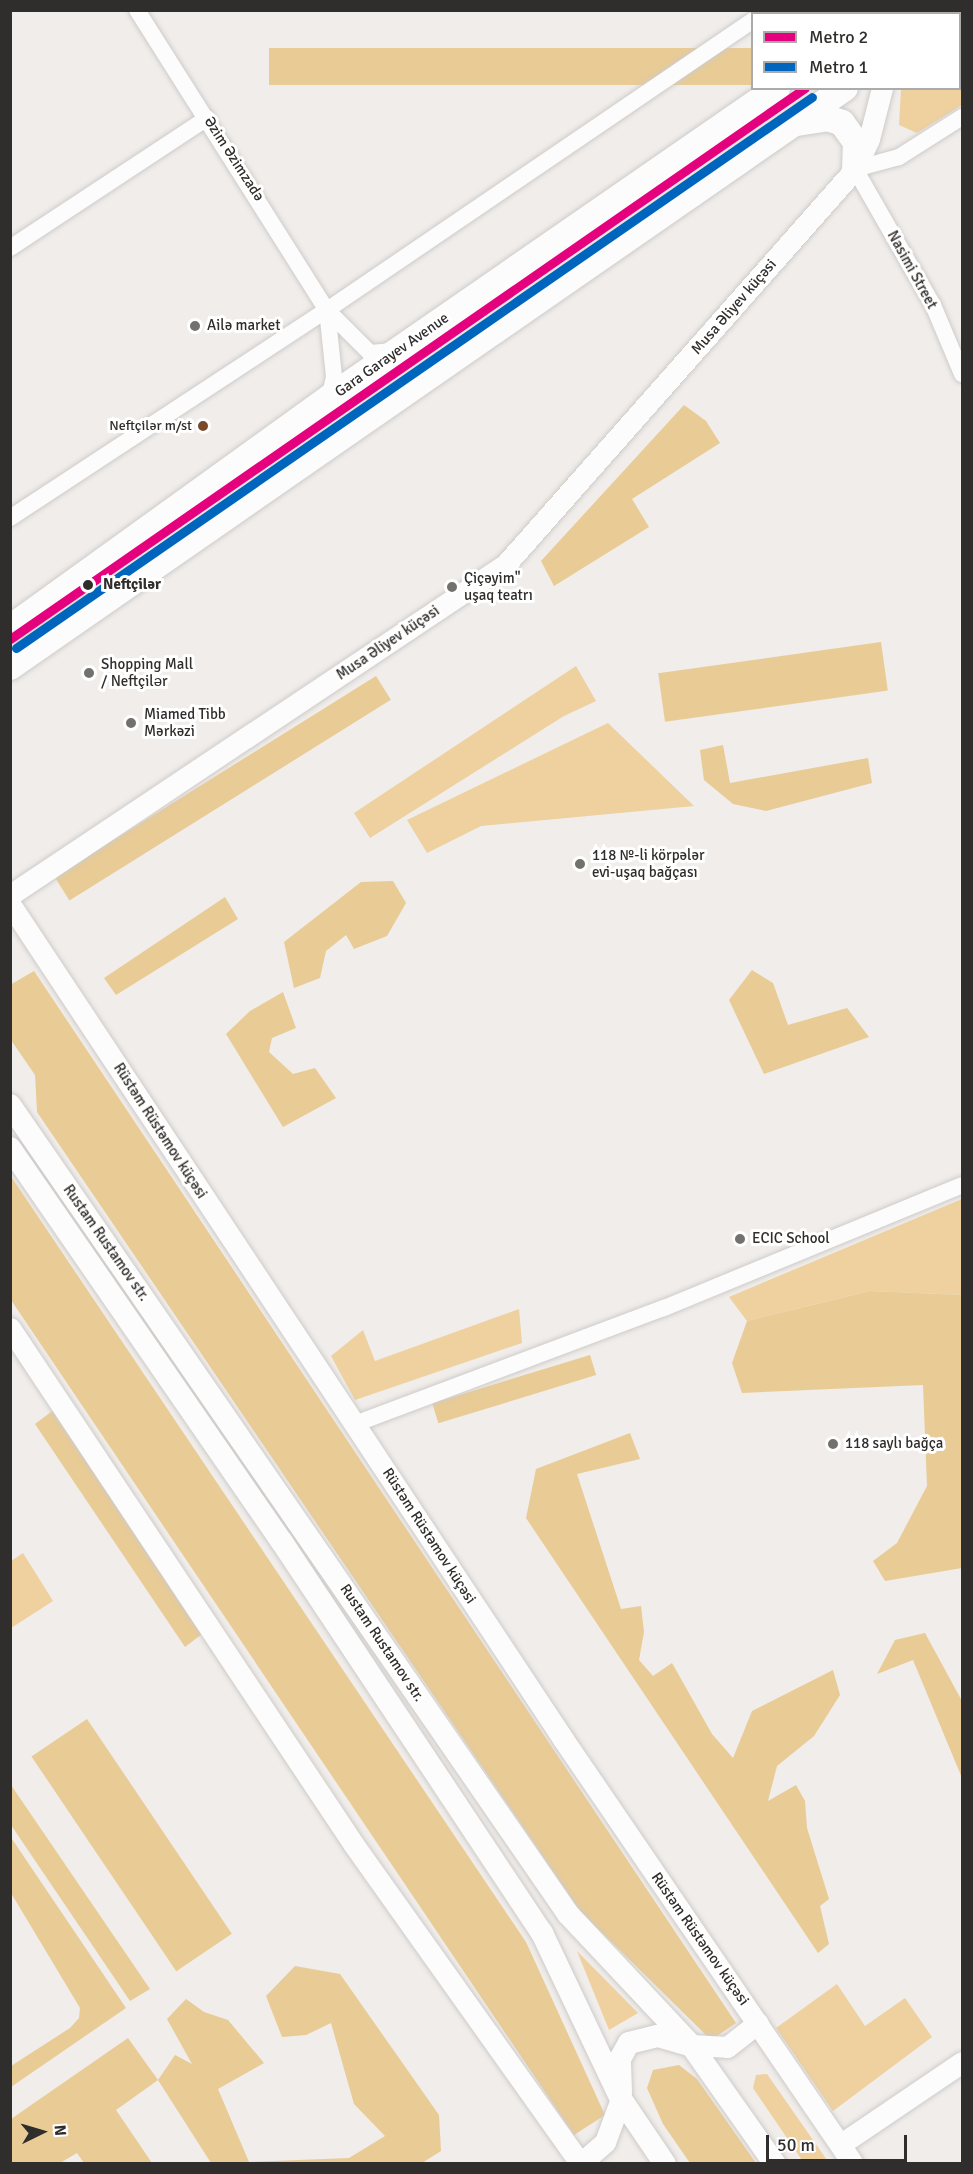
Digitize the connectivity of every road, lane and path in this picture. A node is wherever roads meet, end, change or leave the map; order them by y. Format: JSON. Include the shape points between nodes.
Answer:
{"nodes":[{"id":1,"x":137,"y":10,"type":"edge"},
{"id":2,"x":751,"y":22,"type":"edge"},
{"id":3,"x":774,"y":90,"type":"edge"},
{"id":4,"x":841,"y":90,"type":"edge"},
{"id":5,"x":881,"y":90,"type":"edge"},
{"id":6,"x":963,"y":117,"type":"edge"},
{"id":7,"x":207,"y":118,"type":"junction"},
{"id":8,"x":780,"y":130,"type":"junction"},
{"id":9,"x":855,"y":169,"type":"junction"},
{"id":10,"x":10,"y":248,"type":"edge"},
{"id":11,"x":327,"y":310,"type":"junction"},
{"id":12,"x":400,"y":349,"type":"junction"},
{"id":13,"x":963,"y":374,"type":"edge"},
{"id":14,"x":329,"y":398,"type":"junction"},
{"id":15,"x":10,"y":518,"type":"edge"},
{"id":16,"x":10,"y":628,"type":"edge"},
{"id":17,"x":10,"y":667,"type":"edge"},
{"id":18,"x":10,"y":895,"type":"edge"},
{"id":19,"x":10,"y":904,"type":"edge"},
{"id":20,"x":10,"y":1105,"type":"edge"},
{"id":21,"x":10,"y":1148,"type":"edge"},
{"id":22,"x":963,"y":1185,"type":"edge"},
{"id":23,"x":10,"y":1328,"type":"edge"},
{"id":24,"x":355,"y":1424,"type":"junction"},
{"id":25,"x":758,"y":2023,"type":"junction"},
{"id":26,"x":691,"y":2045,"type":"junction"},
{"id":27,"x":963,"y":2062,"type":"edge"},
{"id":28,"x":621,"y":2099,"type":"junction"},
{"id":29,"x":841,"y":2145,"type":"junction"},
{"id":30,"x":581,"y":2163,"type":"edge"},
{"id":31,"x":664,"y":2163,"type":"edge"},
{"id":32,"x":775,"y":2163,"type":"edge"},
{"id":33,"x":853,"y":2163,"type":"edge"}],
"edges":[{"from":1,"to":7,"type":"street","name":"Əzim Əzimzadə"},
{"from":2,"to":11,"type":"street"},
{"from":3,"to":12,"type":"main road","name":"Gara Garayev Avenue"},
{"from":4,"to":8,"type":"main road"},
{"from":5,"to":9,"type":"street","name":"Musa Əliyev küçəsi","via":[[869,139]]},
{"from":6,"to":9,"type":"street","via":[[899,157]]},
{"from":7,"to":10,"type":"street"},
{"from":7,"to":11,"type":"street","name":"Əzim Əzimzadə"},
{"from":8,"to":9,"type":"main road","via":[[811,120],[835,119],[848,128],[856,142]]},
{"from":8,"to":17,"type":"main road"},
{"from":9,"to":13,"type":"street","name":"Nasimi Street","via":[[933,305]]},
{"from":9,"to":18,"type":"street","name":"Musa Əliyev küçəsi","via":[[506,564]]},
{"from":11,"to":12,"type":"street","via":[[370,353]]},
{"from":11,"to":14,"type":"street","via":[[334,377]]},
{"from":11,"to":15,"type":"street"},
{"from":12,"to":14,"type":"main road","name":"Gara Garayev Avenue"},
{"from":14,"to":16,"type":"main road","name":"Gara Garayev Avenue"},
{"from":19,"to":24,"type":"street","name":"Rüstəm Rüstəmov küçəsi"},
{"from":20,"to":26,"type":"main road","name":"Rustam Rustamov str.","via":[[568,1914]]},
{"from":21,"to":28,"type":"main road","name":"Rustam Rustamov str.","via":[[282,1542],[542,1933]]},
{"from":22,"to":24,"type":"street","via":[[664,1308]]},
{"from":23,"to":30,"type":"street","via":[[354,1845]]},
{"from":24,"to":25,"type":"street","name":"Rüstəm Rüstəmov küçəsi","via":[[563,1739]]},
{"from":25,"to":26,"type":"street","via":[[727,2048]]},
{"from":25,"to":29,"type":"street","name":"Rüstəm Rüstəmov küçəsi"},
{"from":26,"to":28,"type":"main road","via":[[658,2036],[629,2043],[620,2059]]},
{"from":26,"to":32,"type":"main road","name":"Rustam Rustamov str."},
{"from":27,"to":29,"type":"street"},
{"from":28,"to":30,"type":"street","via":[[605,2142]]},
{"from":28,"to":31,"type":"main road","name":"Rustam Rustamov str."},
{"from":29,"to":33,"type":"street","name":"Rüstəm Rüstəmov küçəsi"}]}
